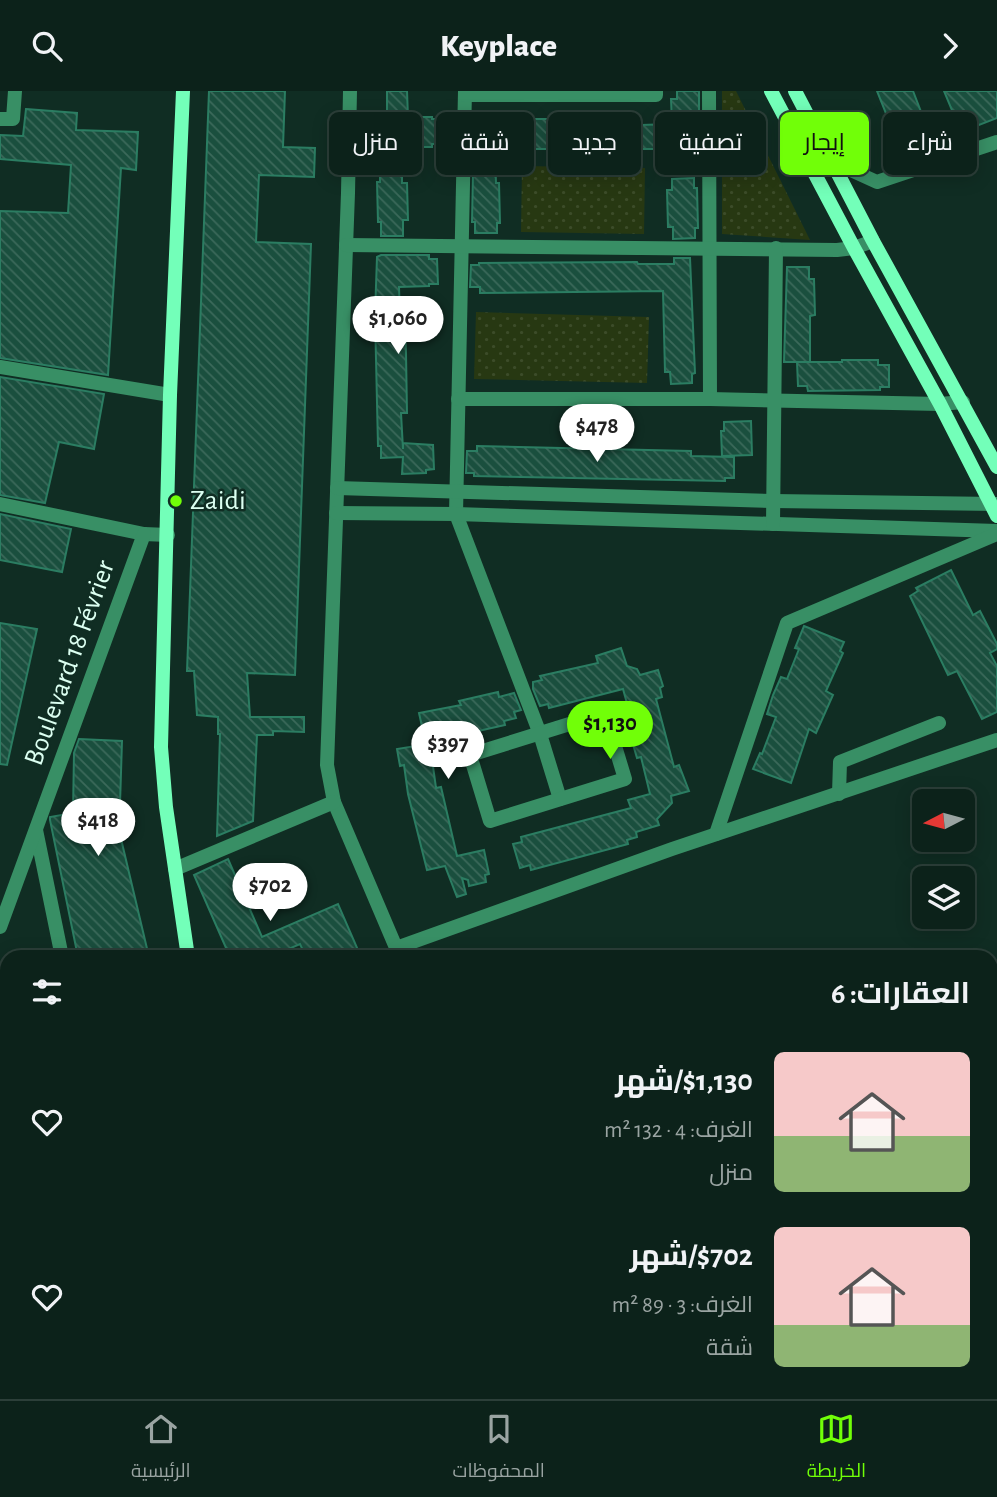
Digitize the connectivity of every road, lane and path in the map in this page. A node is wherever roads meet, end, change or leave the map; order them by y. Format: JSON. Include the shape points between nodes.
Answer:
{"nodes":[{"id":1,"x":15,"y":91,"type":"edge"},
{"id":2,"x":183,"y":91,"type":"edge"},
{"id":3,"x":350,"y":91,"type":"edge"},
{"id":4,"x":656,"y":91,"type":"edge"},
{"id":5,"x":709,"y":91,"type":"edge"},
{"id":6,"x":771,"y":91,"type":"edge"},
{"id":7,"x":795,"y":91,"type":"edge"},
{"id":8,"x":465,"y":93,"type":"edge"},
{"id":9,"x":806,"y":112,"type":"edge"},
{"id":10,"x":0,"y":119,"type":"edge"},
{"id":11,"x":997,"y":142,"type":"edge"},
{"id":12,"x":838,"y":175,"type":"edge"},
{"id":13,"x":862,"y":175,"type":"edge"},
{"id":14,"x":873,"y":241,"type":"junction"},
{"id":15,"x":346,"y":245,"type":"junction"},
{"id":16,"x":462,"y":246,"type":"junction"},
{"id":17,"x":708,"y":248,"type":"junction"},
{"id":18,"x":776,"y":248,"type":"junction"},
{"id":19,"x":854,"y":248,"type":"junction"},
{"id":20,"x":0,"y":367,"type":"edge"},
{"id":21,"x":170,"y":395,"type":"junction"},
{"id":22,"x":710,"y":398,"type":"junction"},
{"id":23,"x":458,"y":399,"type":"junction"},
{"id":24,"x":774,"y":400,"type":"junction"},
{"id":25,"x":963,"y":402,"type":"junction"},
{"id":26,"x":940,"y":404,"type":"junction"},
{"id":27,"x":997,"y":467,"type":"edge"},
{"id":28,"x":337,"y":488,"type":"junction"},
{"id":29,"x":456,"y":492,"type":"junction"},
{"id":30,"x":774,"y":501,"type":"junction"},
{"id":31,"x":0,"y":504,"type":"edge"},
{"id":32,"x":995,"y":508,"type":"edge"},
{"id":33,"x":336,"y":513,"type":"junction"},
{"id":34,"x":456,"y":514,"type":"junction"},
{"id":35,"x":773,"y":524,"type":"junction"},
{"id":36,"x":997,"y":532,"type":"edge"},
{"id":37,"x":144,"y":534,"type":"junction"},
{"id":38,"x":168,"y":535,"type":"junction"},
{"id":39,"x":939,"y":723,"type":"dead end"},
{"id":40,"x":540,"y":734,"type":"junction"},
{"id":41,"x":997,"y":740,"type":"edge"},
{"id":42,"x":839,"y":794,"type":"junction"},
{"id":43,"x":560,"y":799,"type":"junction"},
{"id":44,"x":334,"y":802,"type":"junction"},
{"id":45,"x":35,"y":828,"type":"junction"},
{"id":46,"x":716,"y":834,"type":"junction"},
{"id":47,"x":175,"y":869,"type":"junction"},
{"id":48,"x":0,"y":927,"type":"edge"},
{"id":49,"x":61,"y":950,"type":"edge"},
{"id":50,"x":187,"y":950,"type":"edge"},
{"id":51,"x":397,"y":950,"type":"edge"},
{"id":52,"x":406,"y":950,"type":"edge"}],
"edges":[{"from":1,"to":10,"type":"street","via":[[13,119]]},
{"from":2,"to":21,"type":"street"},
{"from":3,"to":15,"type":"street"},
{"from":4,"to":8,"type":"street","via":[[656,95]]},
{"from":5,"to":17,"type":"street"},
{"from":6,"to":19,"type":"street"},
{"from":7,"to":9,"type":"street"},
{"from":8,"to":16,"type":"street"},
{"from":11,"to":13,"type":"street","via":[[877,182]]},
{"from":12,"to":14,"type":"street"},
{"from":14,"to":19,"type":"street"},
{"from":14,"to":25,"type":"street"},
{"from":15,"to":16,"type":"street"},
{"from":15,"to":28,"type":"street"},
{"from":16,"to":17,"type":"street"},
{"from":16,"to":23,"type":"street"},
{"from":17,"to":18,"type":"street"},
{"from":17,"to":22,"type":"street"},
{"from":18,"to":19,"type":"street"},
{"from":18,"to":24,"type":"street"},
{"from":19,"to":26,"type":"street"},
{"from":20,"to":21,"type":"street"},
{"from":21,"to":38,"type":"street"},
{"from":22,"to":23,"type":"street"},
{"from":22,"to":24,"type":"street"},
{"from":23,"to":29,"type":"street"},
{"from":24,"to":26,"type":"street"},
{"from":24,"to":30,"type":"street"},
{"from":25,"to":26,"type":"street"},
{"from":25,"to":27,"type":"street"},
{"from":26,"to":32,"type":"street"},
{"from":28,"to":29,"type":"street"},
{"from":28,"to":33,"type":"street"},
{"from":29,"to":30,"type":"street"},
{"from":29,"to":34,"type":"street"},
{"from":30,"to":32,"type":"street"},
{"from":30,"to":35,"type":"street"},
{"from":31,"to":37,"type":"street"},
{"from":33,"to":34,"type":"street"},
{"from":33,"to":44,"type":"street","via":[[327,746]]},
{"from":34,"to":35,"type":"street"},
{"from":34,"to":40,"type":"street"},
{"from":35,"to":36,"type":"street"},
{"from":36,"to":46,"type":"street","via":[[787,623]]},
{"from":37,"to":38,"type":"street"},
{"from":37,"to":45,"type":"street","name":"Boulevard 18 Février"},
{"from":38,"to":47,"type":"street","via":[[161,747]]},
{"from":39,"to":42,"type":"street","via":[[840,762]]},
{"from":40,"to":43,"type":"street"},
{"from":40,"to":43,"type":"street","via":[[605,713],[625,779]]},
{"from":40,"to":43,"type":"street","via":[[470,755],[490,821]]},
{"from":41,"to":42,"type":"street"},
{"from":42,"to":46,"type":"street"},
{"from":44,"to":47,"type":"street"},
{"from":44,"to":51,"type":"street"},
{"from":45,"to":48,"type":"street","name":"Boulevard 18 Février"},
{"from":45,"to":49,"type":"street"},
{"from":46,"to":52,"type":"street"},
{"from":47,"to":50,"type":"street"}]}
